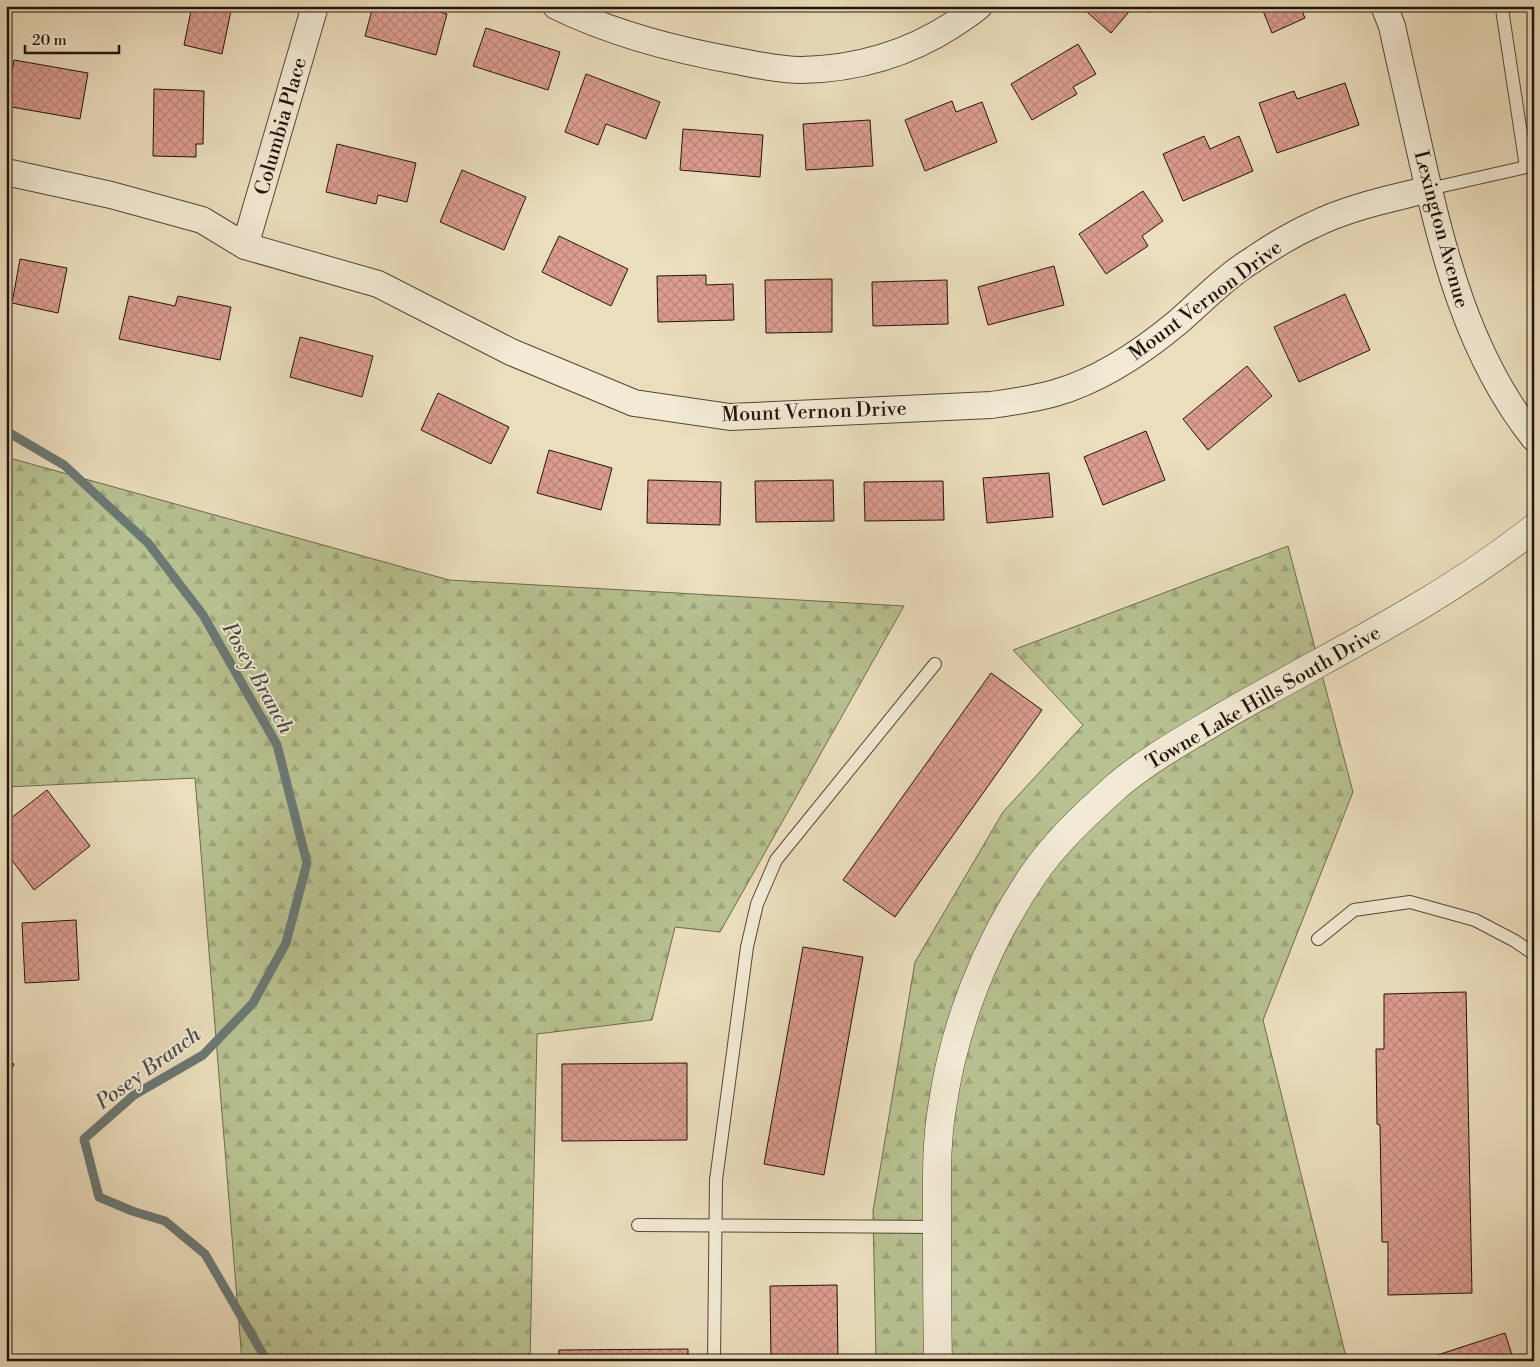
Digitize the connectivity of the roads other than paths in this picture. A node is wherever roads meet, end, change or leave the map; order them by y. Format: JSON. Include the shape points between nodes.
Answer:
{"nodes":[{"id":1,"x":316,"y":6,"type":"edge"},
{"id":2,"x":556,"y":6,"type":"edge"},
{"id":3,"x":979,"y":6,"type":"edge"},
{"id":4,"x":1384,"y":6,"type":"edge"},
{"id":5,"x":1509,"y":6,"type":"edge"},
{"id":6,"x":1530,"y":165,"type":"edge"},
{"id":7,"x":6,"y":172,"type":"edge"},
{"id":8,"x":1429,"y":189,"type":"junction"},
{"id":9,"x":245,"y":246,"type":"junction"},
{"id":10,"x":1534,"y":438,"type":"edge"},
{"id":11,"x":1534,"y":528,"type":"edge"},
{"id":12,"x":935,"y":664,"type":"dead end"},
{"id":13,"x":1318,"y":939,"type":"dead end"},
{"id":14,"x":1534,"y":954,"type":"edge"},
{"id":15,"x":638,"y":1225,"type":"dead end"},
{"id":16,"x":716,"y":1226,"type":"junction"},
{"id":17,"x":937,"y":1227,"type":"junction"},
{"id":18,"x":714,"y":1361,"type":"edge"},
{"id":19,"x":938,"y":1361,"type":"edge"}],
"edges":[{"from":1,"to":9,"type":"street","name":"Columbia Place"},
{"from":2,"to":3,"type":"street","via":[[616,31],[661,45],[706,56],[799,70],[846,66],[891,56],[934,37]]},
{"from":4,"to":8,"type":"street","name":"Lexington Avenue","via":[[1392,26]]},
{"from":5,"to":6,"type":"lane","via":[[1502,9]]},
{"from":6,"to":8,"type":"lane"},
{"from":7,"to":9,"type":"street","name":"Mount Vernon Drive","via":[[111,195],[202,220]]},
{"from":8,"to":9,"type":"street","name":"Mount Vernon Drive","via":[[1336,215],[1295,234],[1252,260],[1149,344],[1089,381],[1055,393],[991,405],[730,417],[634,403],[512,352],[378,284]]},
{"from":8,"to":10,"type":"street","name":"Lexington Avenue","via":[[1458,297],[1475,339],[1495,378]]},
{"from":11,"to":17,"type":"street","name":"Towne Lake Hills South Drive","via":[[1427,602],[1155,758],[1120,784],[1060,842],[1010,910],[968,1002],[953,1052],[942,1109]]},
{"from":12,"to":16,"type":"lane","via":[[776,860],[757,904],[747,947],[716,1180]]},
{"from":13,"to":14,"type":"lane","via":[[1354,910],[1410,902],[1475,920]]},
{"from":15,"to":16,"type":"lane"},
{"from":16,"to":17,"type":"lane"},
{"from":16,"to":18,"type":"lane"},
{"from":17,"to":19,"type":"street","name":"Towne Lake Hills South Drive"}]}
